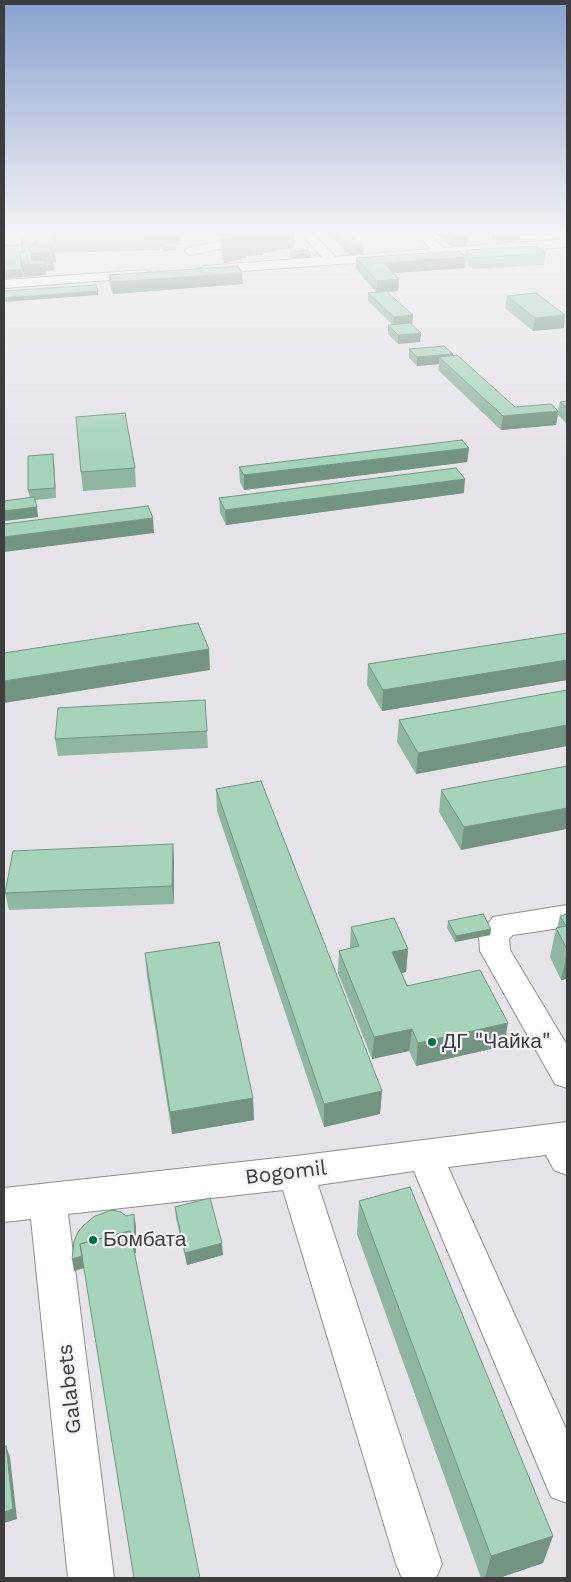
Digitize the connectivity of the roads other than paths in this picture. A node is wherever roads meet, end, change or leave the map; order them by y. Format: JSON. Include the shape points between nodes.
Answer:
{"nodes":[{"id":1,"x":567,"y":916,"type":"edge"},
{"id":2,"x":567,"y":1074,"type":"edge"},
{"id":3,"x":564,"y":1145,"type":"edge"},
{"id":4,"x":424,"y":1154,"type":"junction"},
{"id":5,"x":296,"y":1172,"type":"junction"},
{"id":6,"x":48,"y":1200,"type":"junction"},
{"id":7,"x":4,"y":1205,"type":"edge"},
{"id":8,"x":567,"y":1481,"type":"edge"},
{"id":9,"x":419,"y":1564,"type":"dead end"},
{"id":10,"x":91,"y":1578,"type":"edge"}],
"edges":[{"from":1,"to":2,"type":"street","via":[[504,925],[494,936],[495,951]]},
{"from":3,"to":4,"type":"street","name":"Bogomil"},
{"from":4,"to":5,"type":"street","name":"Bogomil"},
{"from":4,"to":8,"type":"street"},
{"from":5,"to":6,"type":"street","name":"Bogomil"},
{"from":5,"to":9,"type":"street"},
{"from":6,"to":7,"type":"street","name":"Bogomil"},
{"from":6,"to":10,"type":"street","name":"Galabets"}]}
